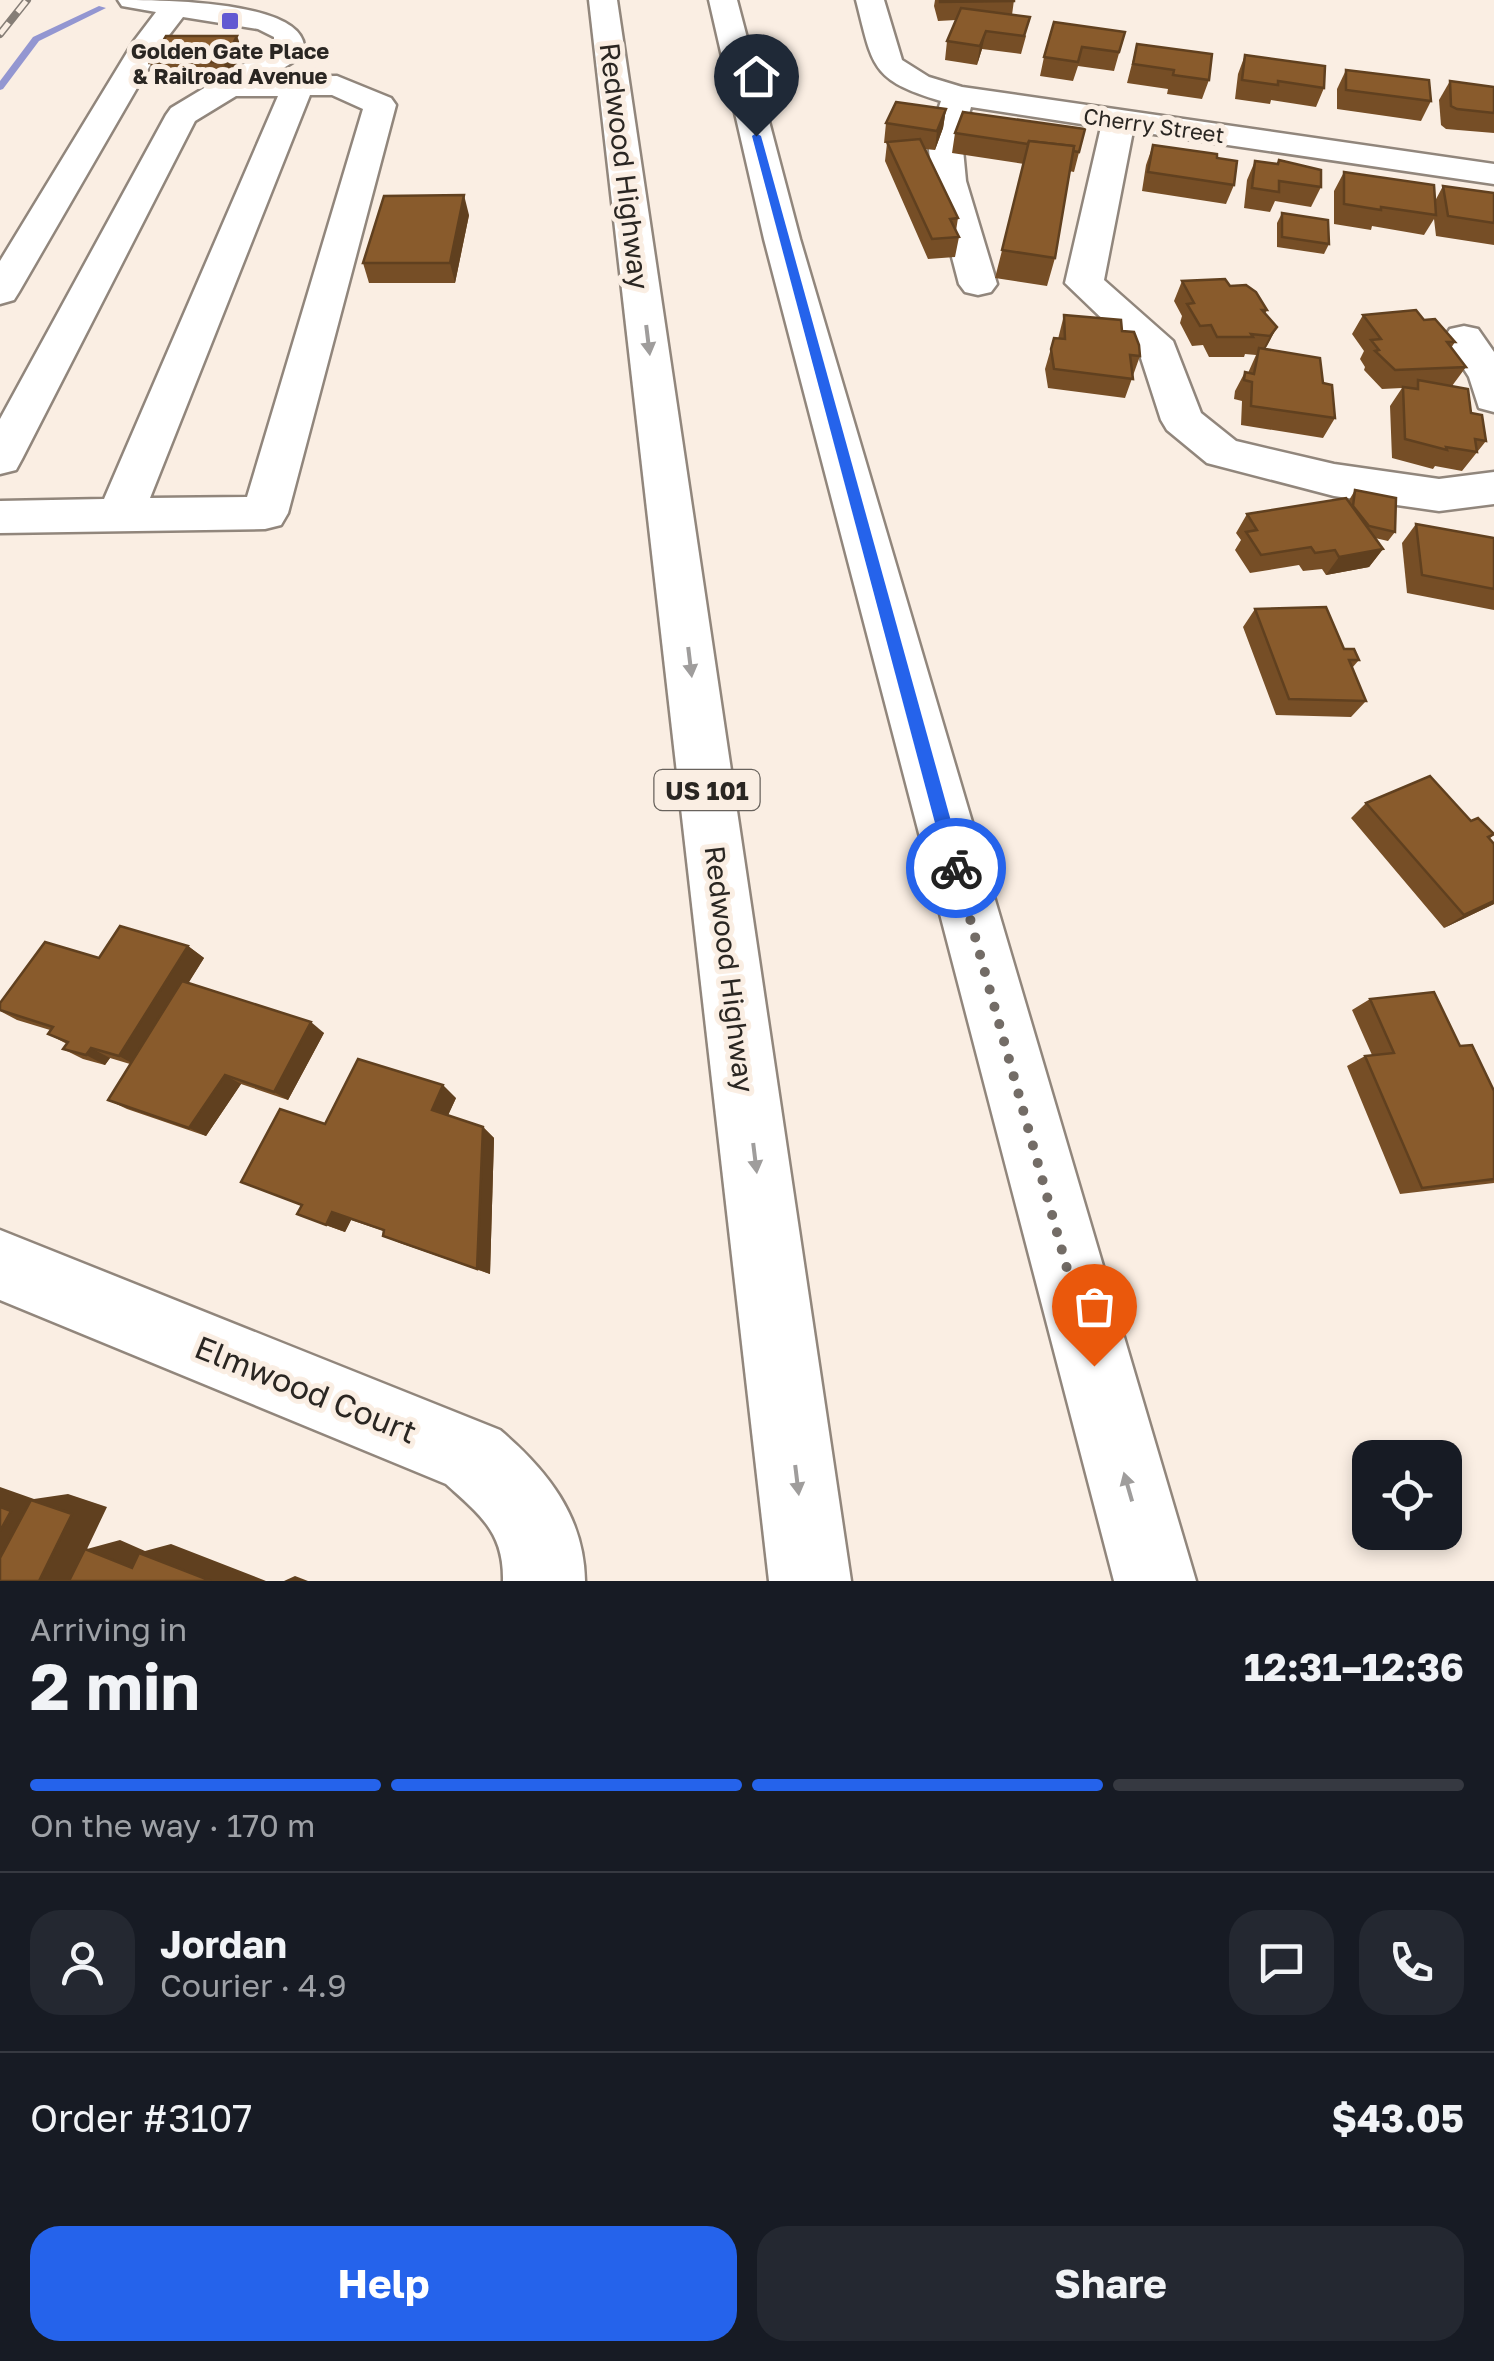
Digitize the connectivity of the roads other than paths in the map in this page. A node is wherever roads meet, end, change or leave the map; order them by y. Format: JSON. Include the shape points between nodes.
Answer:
{"nodes":[{"id":1,"x":132,"y":0,"type":"edge"},
{"id":2,"x":603,"y":0,"type":"edge"},
{"id":3,"x":723,"y":0,"type":"edge"},
{"id":4,"x":870,"y":0,"type":"edge"},
{"id":5,"x":176,"y":6,"type":"junction"},
{"id":6,"x":292,"y":69,"type":"junction"},
{"id":7,"x":958,"y":96,"type":"junction"},
{"id":8,"x":1119,"y":120,"type":"junction"},
{"id":9,"x":1494,"y":174,"type":"edge"},
{"id":10,"x":978,"y":284,"type":"dead end"},
{"id":11,"x":0,"y":292,"type":"edge"},
{"id":12,"x":1464,"y":338,"type":"dead end"},
{"id":13,"x":1494,"y":398,"type":"edge"},
{"id":14,"x":0,"y":459,"type":"edge"},
{"id":15,"x":1494,"y":488,"type":"edge"},
{"id":16,"x":120,"y":515,"type":"junction"},
{"id":17,"x":0,"y":517,"type":"edge"},
{"id":18,"x":0,"y":1265,"type":"edge"},
{"id":19,"x":544,"y":1581,"type":"edge"},
{"id":20,"x":810,"y":1581,"type":"edge"},
{"id":21,"x":1155,"y":1581,"type":"edge"}],
"edges":[{"from":1,"to":5,"type":"main road"},
{"from":2,"to":20,"type":"main road","name":"Redwood Highway","number":"US 101","one_way":true},
{"from":21,"to":3,"type":"main road","one_way":true,"via":[[786,254]]},
{"from":4,"to":7,"type":"main road","name":"Cherry Street","via":[[888,64],[918,84]]},
{"from":5,"to":6,"type":"main road","via":[[281,28],[289,35]]},
{"from":5,"to":11,"type":"main road"},
{"from":6,"to":14,"type":"main road","via":[[228,87],[182,115]]},
{"from":6,"to":16,"type":"main road"},
{"from":6,"to":16,"type":"main road","via":[[380,105],[265,513]]},
{"from":7,"to":8,"type":"main road","name":"Cherry Street"},
{"from":7,"to":10,"type":"main road","via":[[945,139],[948,181]]},
{"from":8,"to":9,"type":"main road","name":"Cherry Street"},
{"from":8,"to":15,"type":"main road","via":[[1084,282],[1159,350],[1182,420],[1222,452],[1334,480],[1439,495]]},
{"from":12,"to":13,"type":"main road","via":[[1490,377]]},
{"from":16,"to":17,"type":"main road"},
{"from":18,"to":19,"type":"main road","name":"Elmwood Court","via":[[473,1457],[524,1503],[546,1560]]}]}
